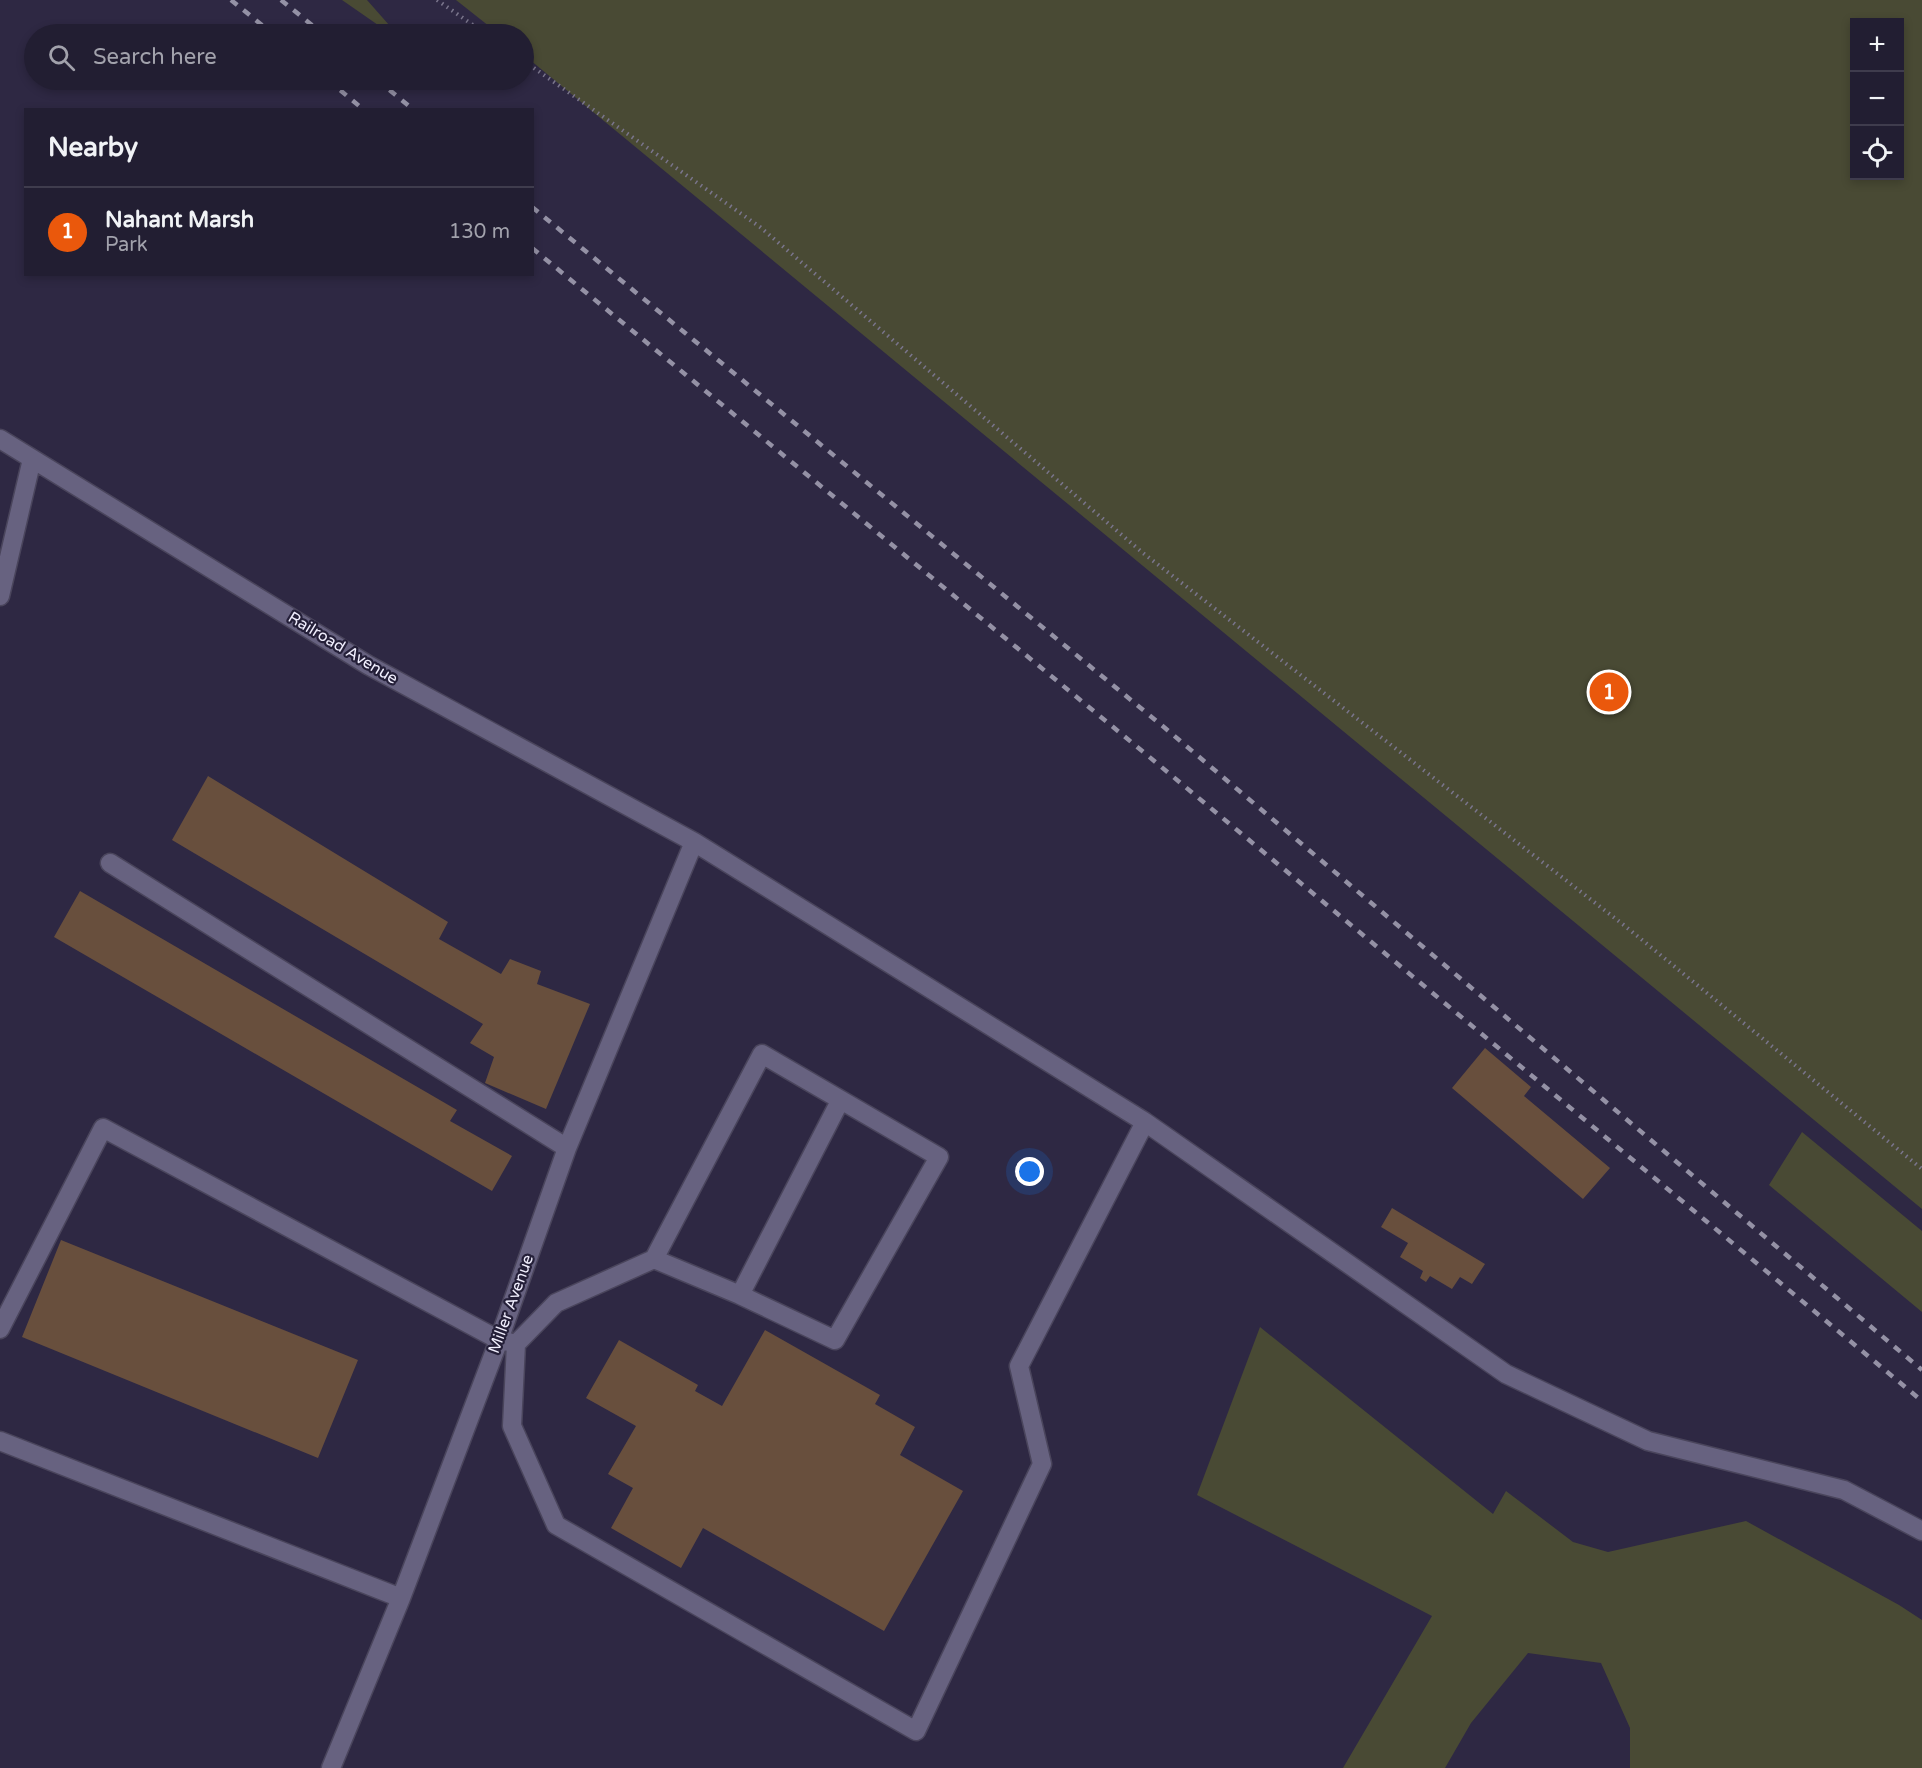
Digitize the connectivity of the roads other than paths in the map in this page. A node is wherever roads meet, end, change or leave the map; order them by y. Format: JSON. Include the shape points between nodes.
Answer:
{"nodes":[{"id":1,"x":0,"y":439,"type":"edge"},
{"id":2,"x":32,"y":459,"type":"junction"},
{"id":3,"x":0,"y":596,"type":"edge"},
{"id":4,"x":694,"y":842,"type":"junction"},
{"id":5,"x":110,"y":863,"type":"dead end"},
{"id":6,"x":840,"y":1101,"type":"junction"},
{"id":7,"x":1145,"y":1122,"type":"junction"},
{"id":8,"x":567,"y":1148,"type":"junction"},
{"id":9,"x":654,"y":1259,"type":"junction"},
{"id":10,"x":740,"y":1294,"type":"junction"},
{"id":11,"x":0,"y":1329,"type":"edge"},
{"id":12,"x":508,"y":1342,"type":"junction"},
{"id":13,"x":0,"y":1441,"type":"edge"},
{"id":14,"x":1922,"y":1531,"type":"edge"},
{"id":15,"x":401,"y":1598,"type":"junction"},
{"id":16,"x":331,"y":1768,"type":"edge"}],
"edges":[{"from":1,"to":2,"type":"street","name":"Railroad Avenue"},
{"from":2,"to":3,"type":"street"},
{"from":2,"to":4,"type":"street","name":"Railroad Avenue","via":[[368,665]]},
{"from":4,"to":7,"type":"street","name":"Railroad Avenue"},
{"from":4,"to":8,"type":"street","name":"Miller Avenue"},
{"from":5,"to":8,"type":"street"},
{"from":6,"to":9,"type":"street","via":[[762,1054]]},
{"from":6,"to":10,"type":"street"},
{"from":6,"to":10,"type":"street","via":[[939,1157],[835,1340]]},
{"from":7,"to":12,"type":"street","via":[[1019,1366],[1042,1464],[916,1731],[556,1525],[512,1426]]},
{"from":7,"to":14,"type":"street","name":"Railroad Avenue","via":[[1506,1374],[1648,1442],[1844,1490]]},
{"from":8,"to":12,"type":"street","name":"Miller Avenue"},
{"from":9,"to":10,"type":"street"},
{"from":9,"to":12,"type":"street","via":[[556,1303]]},
{"from":11,"to":12,"type":"street","via":[[103,1128]]},
{"from":12,"to":15,"type":"street","name":"Miller Avenue"},
{"from":13,"to":15,"type":"street"},
{"from":15,"to":16,"type":"street","name":"Miller Avenue"}]}
